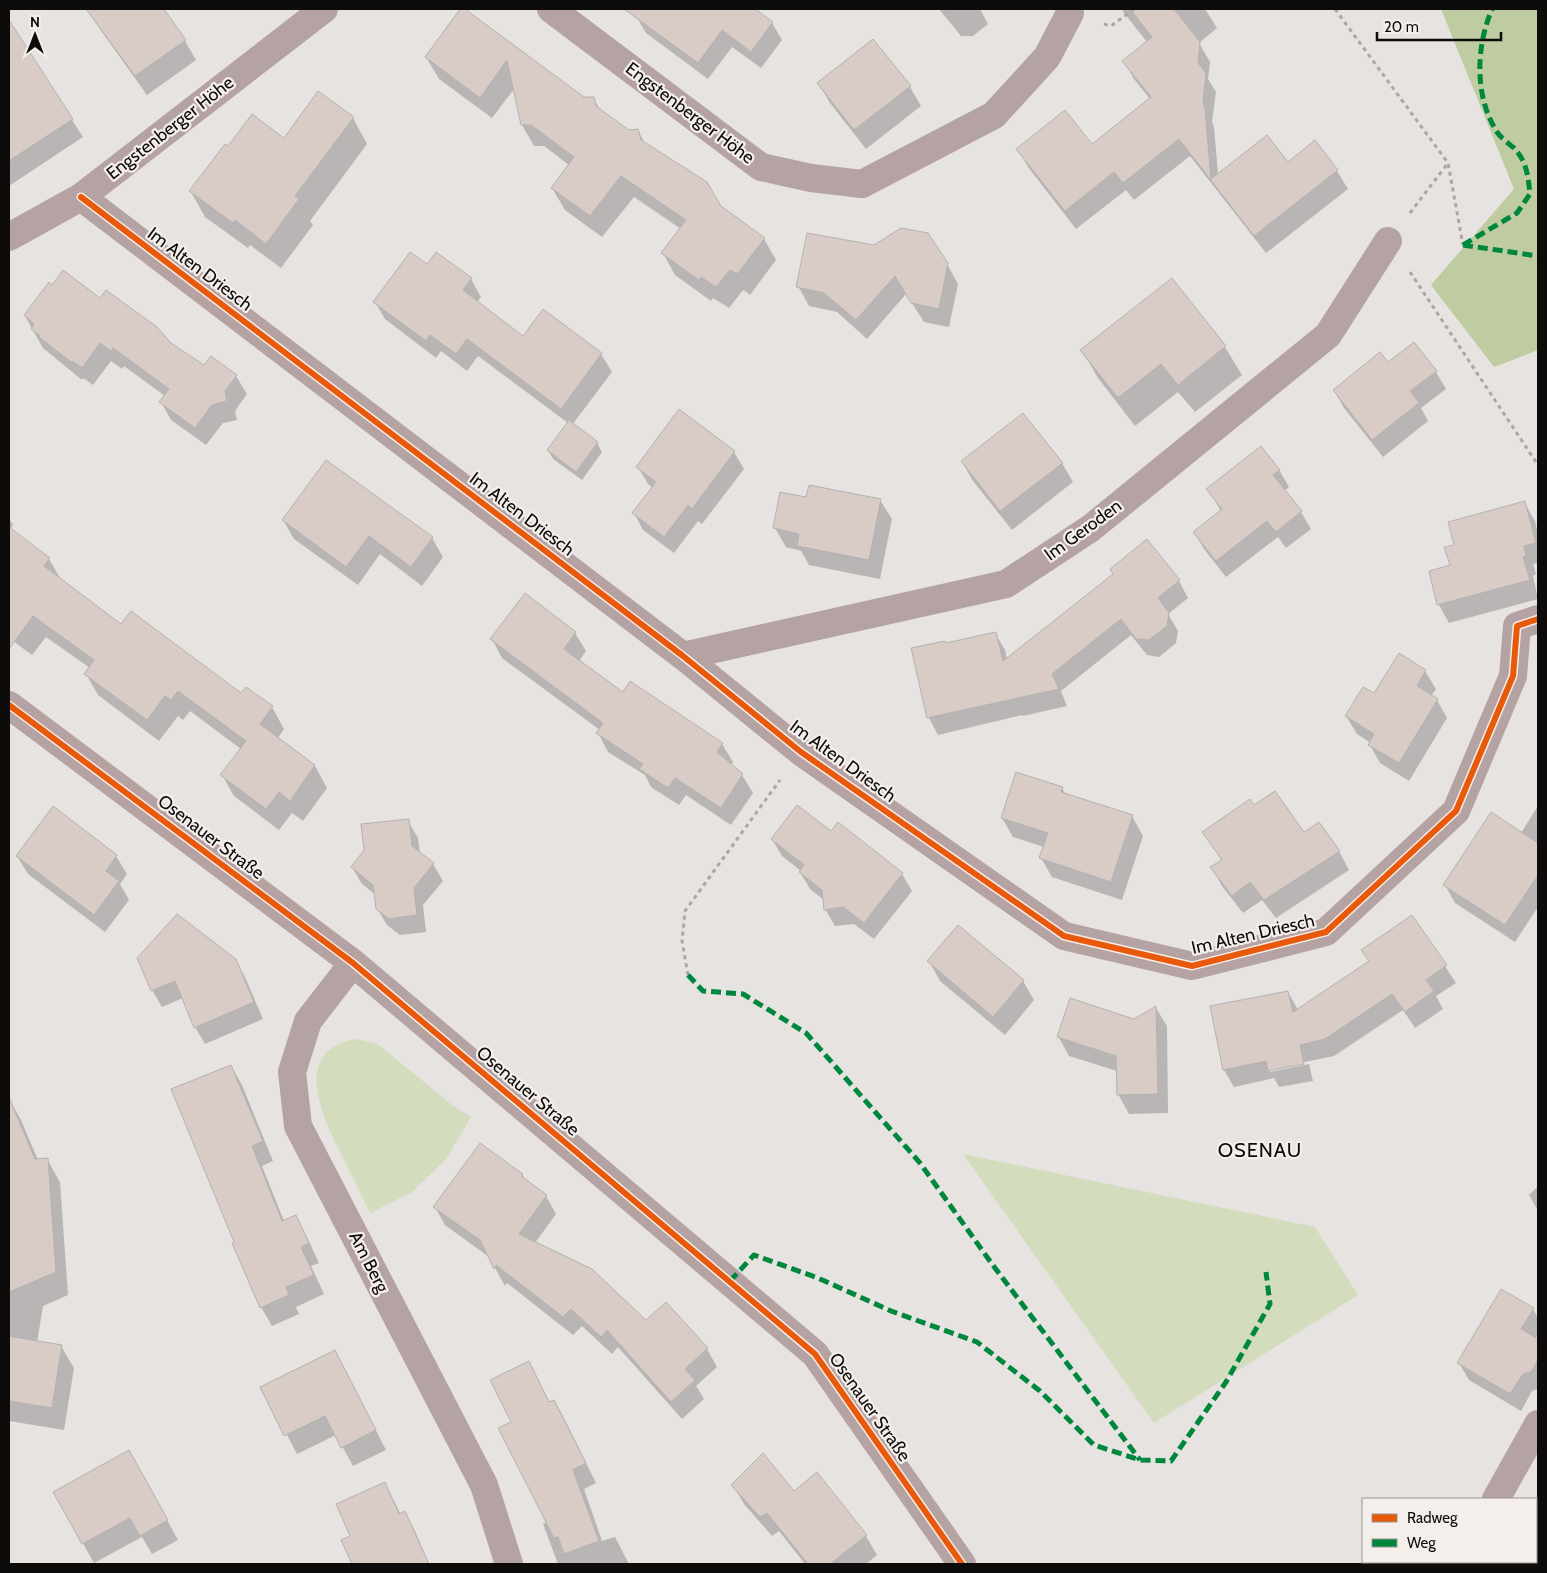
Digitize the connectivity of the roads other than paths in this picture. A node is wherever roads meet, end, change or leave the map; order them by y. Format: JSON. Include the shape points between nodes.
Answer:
{"nodes":[{"id":1,"x":324,"y":9,"type":"edge"},
{"id":2,"x":551,"y":9,"type":"edge"},
{"id":3,"x":1069,"y":9,"type":"edge"},
{"id":4,"x":81,"y":197,"type":"junction"},
{"id":5,"x":9,"y":237,"type":"edge"},
{"id":6,"x":1388,"y":242,"type":"road end"},
{"id":7,"x":1538,"y":619,"type":"edge"},
{"id":8,"x":684,"y":656,"type":"junction"},
{"id":9,"x":9,"y":705,"type":"edge"},
{"id":10,"x":353,"y":963,"type":"junction"},
{"id":11,"x":1538,"y":1424,"type":"edge"},
{"id":12,"x":1497,"y":1498,"type":"edge"},
{"id":13,"x":510,"y":1564,"type":"edge"},
{"id":14,"x":962,"y":1564,"type":"edge"}],
"edges":[{"from":1,"to":4,"type":"street","name":"Engstenberger Höhe"},
{"from":2,"to":3,"type":"street","name":"Engstenberger Höhe","via":[[761,168],[862,184],[994,115],[1047,56],[1070,13]]},
{"from":4,"to":5,"type":"street","name":"Engstenberger Höhe"},
{"from":4,"to":8,"type":"street","name":"Im Alten Driesch"},
{"from":6,"to":8,"type":"street","name":"Im Geroden","via":[[1328,335],[1091,528],[1006,584]]},
{"from":7,"to":8,"type":"street","name":"Im Alten Driesch","via":[[1517,626],[1513,676],[1456,811],[1326,932],[1192,966],[1064,936],[800,752]]},
{"from":9,"to":10,"type":"street","name":"Osenauer Straße"},
{"from":10,"to":13,"type":"street","name":"Am Berg","via":[[308,1021],[292,1072],[298,1126],[484,1484]]},
{"from":10,"to":14,"type":"street","name":"Osenauer Straße","via":[[815,1354]]},
{"from":11,"to":12,"type":"street"}]}
